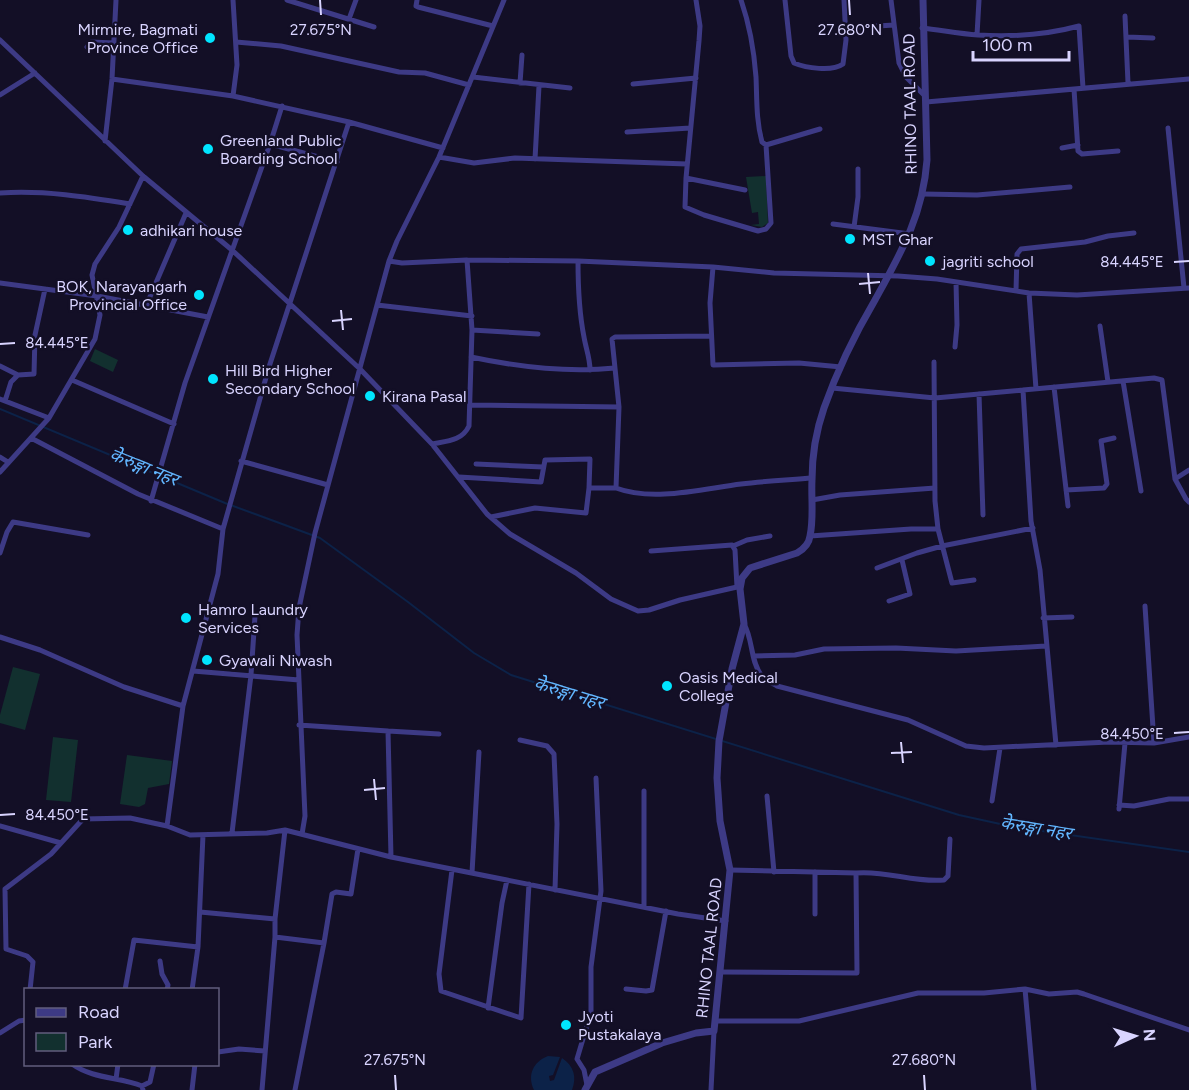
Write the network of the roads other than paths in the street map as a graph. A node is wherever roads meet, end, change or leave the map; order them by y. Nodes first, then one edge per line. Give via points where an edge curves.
1 (116, 0) edge
2 (233, 0) edge
3 (287, 0) edge
4 (356, 0) edge
5 (417, 0) edge
6 (504, 0) edge
7 (696, 0) edge
8 (741, 0) edge
9 (785, 0) edge
10 (844, 0) edge
11 (891, 0) edge
12 (923, 0) edge
13 (979, 0) edge
14 (1125, 16) dead end
15 (349, 19) junction
16 (894, 25) junction
17 (493, 26) junction
18 (374, 27) dead end
19 (845, 28) junction
20 (922, 28) junction
21 (977, 35) junction
22 (1127, 38) junction
23 (1153, 38) dead end
24 (0, 40) edge
25 (236, 42) junction
26 (114, 43) junction
27 (87, 47) dead end
28 (522, 55) dead end
29 (35, 73) junction
30 (473, 77) junction
31 (696, 78) junction
32 (112, 79) junction
33 (1189, 79) edge
34 (520, 83) junction
35 (1128, 83) junction
36 (633, 84) dead end
37 (469, 85) junction
38 (539, 86) junction
39 (570, 88) dead end
40 (1083, 88) junction
41 (1074, 89) junction
42 (0, 95) edge
43 (233, 96) junction
44 (926, 100) junction
45 (282, 106) junction
46 (349, 122) junction
47 (690, 128) junction
48 (1168, 128) dead end
49 (820, 129) dead end
50 (627, 132) dead end
51 (105, 141) junction
52 (270, 144) junction
53 (766, 145) junction
54 (1078, 145) junction
55 (443, 148) junction
56 (1062, 148) dead end
57 (1118, 151) dead end
58 (439, 157) junction
59 (535, 159) junction
60 (337, 162) junction
61 (687, 164) junction
62 (858, 169) dead end
63 (143, 176) junction
64 (686, 178) junction
65 (1071, 188) dead end
66 (745, 190) dead end
67 (0, 193) edge
68 (923, 194) junction
69 (130, 204) junction
70 (186, 213) junction
71 (833, 224) dead end
72 (854, 227) junction
73 (1134, 233) dead end
74 (910, 234) junction
75 (232, 250) junction
76 (467, 260) junction
77 (389, 261) junction
78 (578, 261) junction
79 (713, 267) junction
80 (889, 276) junction
81 (956, 282) junction
82 (0, 284) edge
83 (1187, 288) edge
84 (45, 289) junction
85 (1016, 291) junction
86 (1029, 292) junction
87 (97, 296) junction
88 (291, 304) junction
89 (377, 305) junction
90 (146, 306) junction
91 (472, 316) junction
92 (208, 317) junction
93 (1100, 326) dead end
94 (472, 330) junction
95 (538, 334) dead end
96 (711, 336) junction
97 (956, 346) dead end
98 (471, 357) junction
99 (934, 362) dead end
100 (0, 366) edge
101 (842, 367) junction
102 (615, 368) junction
103 (360, 369) junction
104 (590, 370) junction
105 (18, 375) junction
106 (72, 380) junction
107 (1123, 381) junction
108 (1108, 382) junction
109 (1054, 387) junction
110 (832, 388) junction
111 (1036, 389) junction
112 (1023, 390) junction
113 (979, 394) junction
114 (935, 398) junction
115 (2, 400) edge
116 (471, 405) junction
117 (619, 407) junction
118 (47, 420) junction
119 (174, 424) junction
120 (31, 438) junction
121 (1114, 438) dead end
122 (432, 444) junction
123 (0, 457) edge
124 (241, 461) junction
125 (8, 462) junction
126 (476, 464) dead end
127 (543, 467) junction
128 (1189, 470) edge
129 (0, 472) edge
130 (459, 477) junction
131 (812, 478) junction
132 (1175, 479) junction
133 (328, 485) junction
134 (589, 488) junction
135 (616, 488) junction
136 (935, 488) junction
137 (1066, 490) junction
138 (1141, 491) dead end
139 (812, 500) junction
140 (151, 501) junction
141 (1189, 502) edge
142 (1068, 506) dead end
143 (983, 515) dead end
144 (491, 518) junction
145 (1033, 528) junction
146 (223, 529) junction
147 (938, 529) junction
148 (88, 535) dead end
149 (770, 536) dead end
150 (810, 536) junction
151 (733, 546) junction
152 (942, 546) junction
153 (651, 551) dead end
154 (0, 553) edge
155 (902, 560) junction
156 (877, 568) dead end
157 (974, 580) dead end
158 (738, 588) junction
159 (890, 601) dead end
160 (1145, 606) dead end
161 (255, 616) dead end
162 (1072, 617) dead end
163 (1043, 618) junction
164 (744, 624) junction
165 (0, 637) edge
166 (1046, 646) junction
167 (753, 656) junction
168 (193, 671) junction
169 (251, 675) junction
170 (299, 680) junction
171 (183, 706) junction
172 (299, 725) junction
173 (388, 731) junction
174 (439, 734) dead end
175 (1189, 737) edge
176 (520, 740) dead end
177 (1125, 743) junction
178 (1154, 743) junction
179 (1056, 745) junction
180 (1000, 748) junction
181 (479, 752) dead end
182 (596, 778) dead end
183 (644, 791) dead end
184 (767, 796) dead end
185 (1189, 799) edge
186 (992, 801) dead end
187 (0, 826) edge
188 (167, 826) junction
189 (285, 831) junction
190 (232, 833) junction
191 (302, 834) junction
192 (203, 835) junction
193 (950, 839) dead end
194 (61, 843) junction
195 (358, 849) junction
196 (392, 857) junction
197 (452, 870) junction
198 (730, 870) junction
199 (774, 872) junction
200 (815, 872) junction
201 (472, 873) junction
202 (856, 873) junction
203 (507, 880) junction
204 (529, 884) junction
205 (555, 890) junction
206 (600, 898) junction
207 (644, 907) junction
208 (666, 911) junction
209 (200, 912) junction
210 (815, 914) dead end
211 (275, 919) junction
212 (726, 921) junction
213 (275, 937) junction
214 (324, 943) junction
215 (198, 947) junction
216 (160, 961) dead end
217 (721, 972) junction
218 (30, 988) edge
219 (125, 988) edge
220 (167, 988) edge
221 (192, 988) edge
222 (626, 989) dead end
223 (1025, 989) junction
224 (488, 1008) junction
225 (24, 1020) edge
226 (715, 1021) junction
227 (1189, 1030) edge
228 (714, 1031) junction
229 (0, 1033) edge
230 (265, 1051) junction
231 (219, 1052) edge
232 (580, 1064) junction
233 (74, 1066) edge
234 (118, 1066) edge
235 (154, 1066) edge
236 (195, 1066) edge
237 (595, 1072) junction
238 (116, 1079) junction
239 (142, 1088) edge
240 (586, 1088) edge
241 (193, 1090) edge
242 (262, 1090) edge
243 (295, 1090) edge
244 (711, 1090) edge
245 (1034, 1090) edge

1 - 26 street
2 - 25 street
3 - 15 street
4 - 15 street
5 - 17 street via 418,7
6 - 17 street
7 - 31 street via 700,26
8 - 53 street via 750,27 759,130
9 - 19 street via 794,63 840,67 846,53
10 - 19 street
11 - 16 street
12 - 20 street, RHINO TAAL ROAD
13 - 21 street
14 - 22 street
15 - 18 street
16 - 19 street
16 - 44 street via 898,63
17 - 30 street
20 - 21 street
20 - 44 street, RHINO TAAL ROAD
21 - 40 street via 1054,33 1079,26
22 - 23 street
22 - 35 street
24 - 29 street
25 - 37 street via 281,46
25 - 43 street
26 - 27 street via 91,42
26 - 32 street
28 - 34 street
29 - 42 street
29 - 51 street
30 - 34 street
30 - 37 street
31 - 36 street
31 - 47 street
32 - 43 street
32 - 51 street
33 - 35 street
34 - 38 street
35 - 40 street
37 - 55 street
38 - 39 street
38 - 59 street
40 - 41 street
41 - 44 street
41 - 54 street
43 - 45 street
44 - 68 street, RHINO TAAL ROAD
45 - 46 street
45 - 52 street
46 - 55 street
46 - 60 street
47 - 50 street
47 - 61 street
48 - 83 street
49 - 53 street
51 - 63 street
52 - 60 street
52 - 75 street
53 - 64 street via 772,219 766,230 745,228 688,209 684,199
54 - 56 street
54 - 57 street via 1082,154
55 - 58 street
58 - 59 street via 474,163
58 - 77 street
59 - 61 street
60 - 88 street
61 - 64 street
62 - 72 street
63 - 69 street
63 - 70 street
64 - 66 street
65 - 68 street via 977,195
67 - 69 street via 73,195
68 - 74 street, RHINO TAAL ROAD
69 - 87 street via 95,264 92,275
70 - 75 street
70 - 90 street
71 - 72 street
72 - 74 street
73 - 85 street via 1022,249 1017,254
74 - 80 street, RHINO TAAL ROAD
75 - 88 street
75 - 92 street
76 - 77 street
76 - 78 street
76 - 91 street
77 - 89 street
78 - 79 street
78 - 104 street via 578,297
79 - 80 street
79 - 96 street
80 - 81 street
80 - 101 street, RHINO TAAL ROAD
81 - 85 street
81 - 97 street
82 - 84 street
83 - 86 street via 1077,296
84 - 87 street
84 - 105 street via 35,336 34,374
85 - 86 street
86 - 111 street
87 - 90 street
87 - 106 street via 100,308 95,339
88 - 103 street
88 - 124 street
89 - 91 street
89 - 103 street
90 - 92 street
91 - 94 street
92 - 119 street
93 - 108 street
94 - 95 street
94 - 98 street
96 - 101 street via 713,364
96 - 102 street via 615,337
98 - 104 street via 558,370
98 - 116 street
99 - 114 street
100 - 105 street
101 - 110 street, RHINO TAAL ROAD
102 - 104 street
102 - 117 street
103 - 122 street
103 - 133 street
105 - 115 street
106 - 118 street
106 - 119 street
107 - 108 street
107 - 132 street via 1162,380
107 - 138 street
108 - 109 street
109 - 111 street
109 - 137 street
110 - 114 street
110 - 131 street, RHINO TAAL ROAD via 819,426
111 - 112 street
112 - 113 street
112 - 145 street
113 - 114 street
113 - 143 street
114 - 136 street
115 - 118 street
116 - 117 street
116 - 122 street via 465,434
117 - 135 street
118 - 120 street
119 - 140 street
120 - 125 street
120 - 140 street
121 - 137 street via 1101,441 1107,484 1104,488
122 - 130 street
123 - 125 street
124 - 133 street
124 - 146 street
125 - 129 street
126 - 127 street
127 - 130 street via 541,482
127 - 134 street via 544,460 590,459
128 - 132 street
130 - 144 street
131 - 135 street via 654,495 631,494
131 - 139 street, RHINO TAAL ROAD
132 - 141 street
133 - 170 street via 297,624
134 - 135 street
134 - 144 street via 586,513 535,508
136 - 139 street
136 - 147 street
137 - 142 street
139 - 150 street, RHINO TAAL ROAD
140 - 146 street
144 - 158 street via 510,534 632,609 650,610
145 - 152 street
145 - 163 street
146 - 168 street via 219,574
147 - 150 street
147 - 152 street
148 - 154 street via 13,522
149 - 151 street
150 - 158 street via 797,553 750,568
151 - 153 street
151 - 158 street
152 - 155 street
152 - 157 street via 952,583
155 - 156 street
155 - 159 street via 910,594
158 - 164 street, RHINO TAAL ROAD
160 - 178 street
161 - 169 street
162 - 163 street
163 - 166 street
164 - 167 street
164 - 198 street, RHINO TAAL ROAD via 719,741 718,802
165 - 171 street via 124,687
166 - 167 street via 956,651 824,649 795,655
166 - 179 street
167 - 180 street via 761,676 777,686 908,720 966,746
168 - 169 street
168 - 171 street
169 - 170 street
169 - 190 street
170 - 172 street
171 - 188 street
172 - 173 street
172 - 191 street via 304,777
173 - 174 street
173 - 196 street
175 - 178 street
176 - 205 street via 547,746 554,754
177 - 178 street
177 - 179 street
177 - 185 street via 1119,807
179 - 180 street
180 - 186 street
181 - 201 street
182 - 206 street
183 - 207 street
184 - 199 street
187 - 194 street
188 - 192 street via 190,835
188 - 194 street via 130,818 83,819
189 - 190 street
189 - 191 street
189 - 211 street
190 - 192 street
191 - 195 street
192 - 209 street
193 - 202 street via 948,876 944,880
194 - 218 street via 5,890 6,949 27,956 33,963
195 - 196 street
195 - 214 street via 351,894 332,894
196 - 197 street
197 - 201 street
197 - 224 street via 440,988
198 - 199 street
198 - 212 street, RHINO TAAL ROAD
199 - 200 street
200 - 202 street
200 - 210 street
201 - 203 street
202 - 217 street via 857,973
203 - 204 street
203 - 224 street
204 - 205 street
204 - 224 street via 521,1018
205 - 206 street
206 - 207 street
206 - 232 street via 591,967 591,1012 577,1059
207 - 208 street
208 - 212 street
208 - 222 street via 652,990
209 - 211 street
209 - 215 street
211 - 213 street
212 - 217 street, RHINO TAAL ROAD
213 - 214 street
213 - 230 street
214 - 243 street
215 - 219 street via 134,940
215 - 221 street
216 - 220 street
217 - 226 street, RHINO TAAL ROAD
223 - 226 street via 918,993 799,1021
223 - 227 street via 1084,994
223 - 245 street
225 - 229 street
226 - 228 street, RHINO TAAL ROAD
228 - 237 street, RHINO TAAL ROAD via 662,1043
228 - 244 street
230 - 231 street
230 - 242 street
232 - 237 street
232 - 240 street
233 - 238 street
234 - 238 street
235 - 239 street via 150,1082
236 - 241 street
237 - 240 street
238 - 239 street

